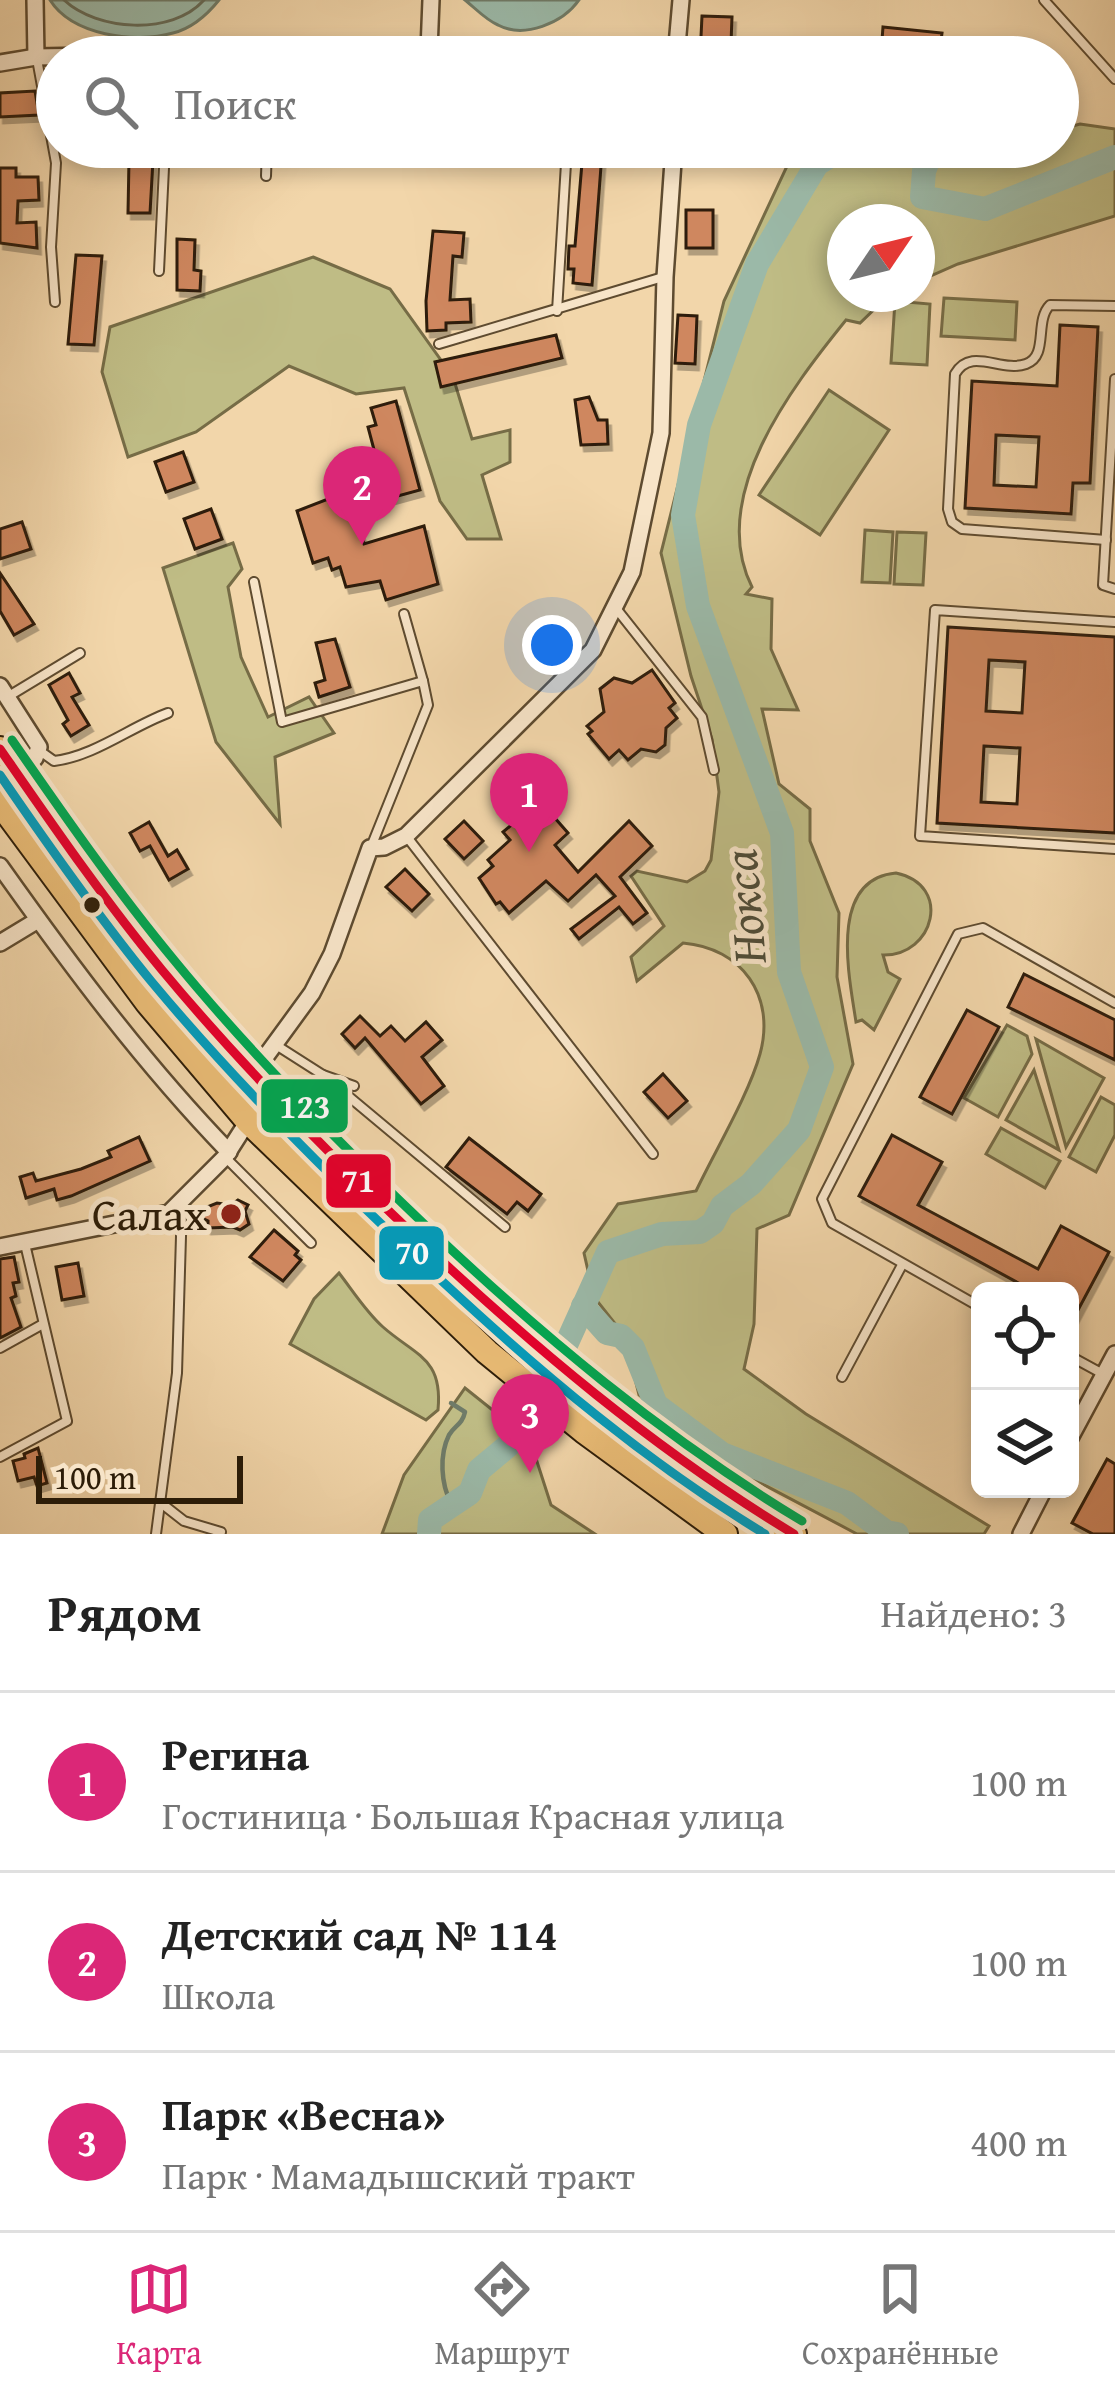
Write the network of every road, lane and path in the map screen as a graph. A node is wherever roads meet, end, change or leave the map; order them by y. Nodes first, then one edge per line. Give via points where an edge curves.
1 (35, 0) edge
2 (430, 0) edge
3 (681, 0) edge
4 (1044, 0) edge
5 (429, 36) edge
6 (678, 36) edge
7 (1076, 36) edge
8 (1079, 39) edge
9 (36, 57) joint
10 (0, 63) edge
11 (1115, 79) edge
12 (56, 168) edge
13 (164, 168) edge
14 (266, 168) edge
15 (566, 168) edge
16 (672, 168) edge
17 (266, 176) dead end
18 (159, 271) dead end
19 (664, 277) junction
20 (55, 302) dead end
21 (1115, 306) edge
22 (557, 310) junction
23 (439, 344) dead end
24 (1115, 379) edge
25 (1106, 540) junction
26 (254, 582) dead end
27 (1115, 589) edge
28 (614, 607) junction
29 (404, 614) dead end
30 (1115, 622) edge
31 (80, 653) dead end
32 (423, 681) junction
33 (4, 691) edge
34 (168, 713) dead end
35 (0, 749) edge
36 (38, 750) junction
37 (714, 770) dead end
38 (17, 774) junction
39 (0, 803) edge
40 (406, 836) junction
41 (370, 848) junction
42 (1115, 850) edge
43 (0, 866) edge
44 (38, 920) junction
45 (0, 943) edge
46 (1115, 1003) edge
47 (275, 1045) junction
48 (322, 1075) junction
49 (257, 1080) junction
50 (354, 1086) dead end
51 (248, 1121) junction
52 (227, 1154) junction
53 (653, 1154) dead end
54 (182, 1201) junction
55 (505, 1227) dead end
56 (25, 1243) junction
57 (311, 1243) dead end
58 (0, 1247) edge
59 (902, 1264) junction
60 (971, 1302) edge
61 (44, 1324) junction
62 (0, 1348) edge
63 (1115, 1354) edge
64 (1079, 1361) edge
65 (842, 1377) dead end
66 (1110, 1378) edge
67 (1079, 1424) edge
68 (0, 1457) edge
69 (1039, 1498) edge
70 (160, 1502) junction
71 (221, 1532) edge
72 (156, 1534) edge
73 (725, 1534) edge
74 (794, 1534) edge
75 (1021, 1534) edge

1 - 9 street
2 - 5 street
3 - 6 street
4 - 7 lane
8 - 11 lane
9 - 10 street
12 - 20 lane
13 - 18 lane
14 - 17 lane
15 - 22 lane
16 - 19 street
19 - 22 lane
19 - 28 street via 661,433 632,572
21 - 25 lane via 1050,305 1033,360 960,366 947,509 962,529
22 - 23 lane
24 - 25 lane
25 - 27 lane via 1103,585
26 - 32 lane via 282,722
28 - 37 lane via 702,717
28 - 40 street via 593,650
29 - 32 lane
30 - 42 lane via 935,610 920,836
31 - 33 lane
32 - 41 lane via 428,705
33 - 36 street
34 - 36 lane via 76,759 55,761
35 - 38 main road
36 - 38 street
38 - 49 main road via 162,970
39 - 51 main road via 148,1003
40 - 41 street
40 - 53 lane
41 - 47 street via 332,954
43 - 44 street
44 - 45 street
44 - 52 street
46 - 59 lane via 982,928 958,934 822,1199 832,1223
47 - 48 lane
47 - 49 street
48 - 50 lane
48 - 55 lane
49 - 51 street
49 - 74 main road via 376,1201 606,1406
51 - 52 street
51 - 73 main road via 488,1352
52 - 54 street
52 - 57 lane
54 - 56 street via 169,1214
54 - 70 lane via 177,1373
56 - 58 street
56 - 61 lane
59 - 60 lane
59 - 65 lane
61 - 62 lane
61 - 68 lane via 67,1421
63 - 66 street
64 - 66 lane
66 - 67 street
69 - 75 street
70 - 71 lane via 184,1521
70 - 72 lane

